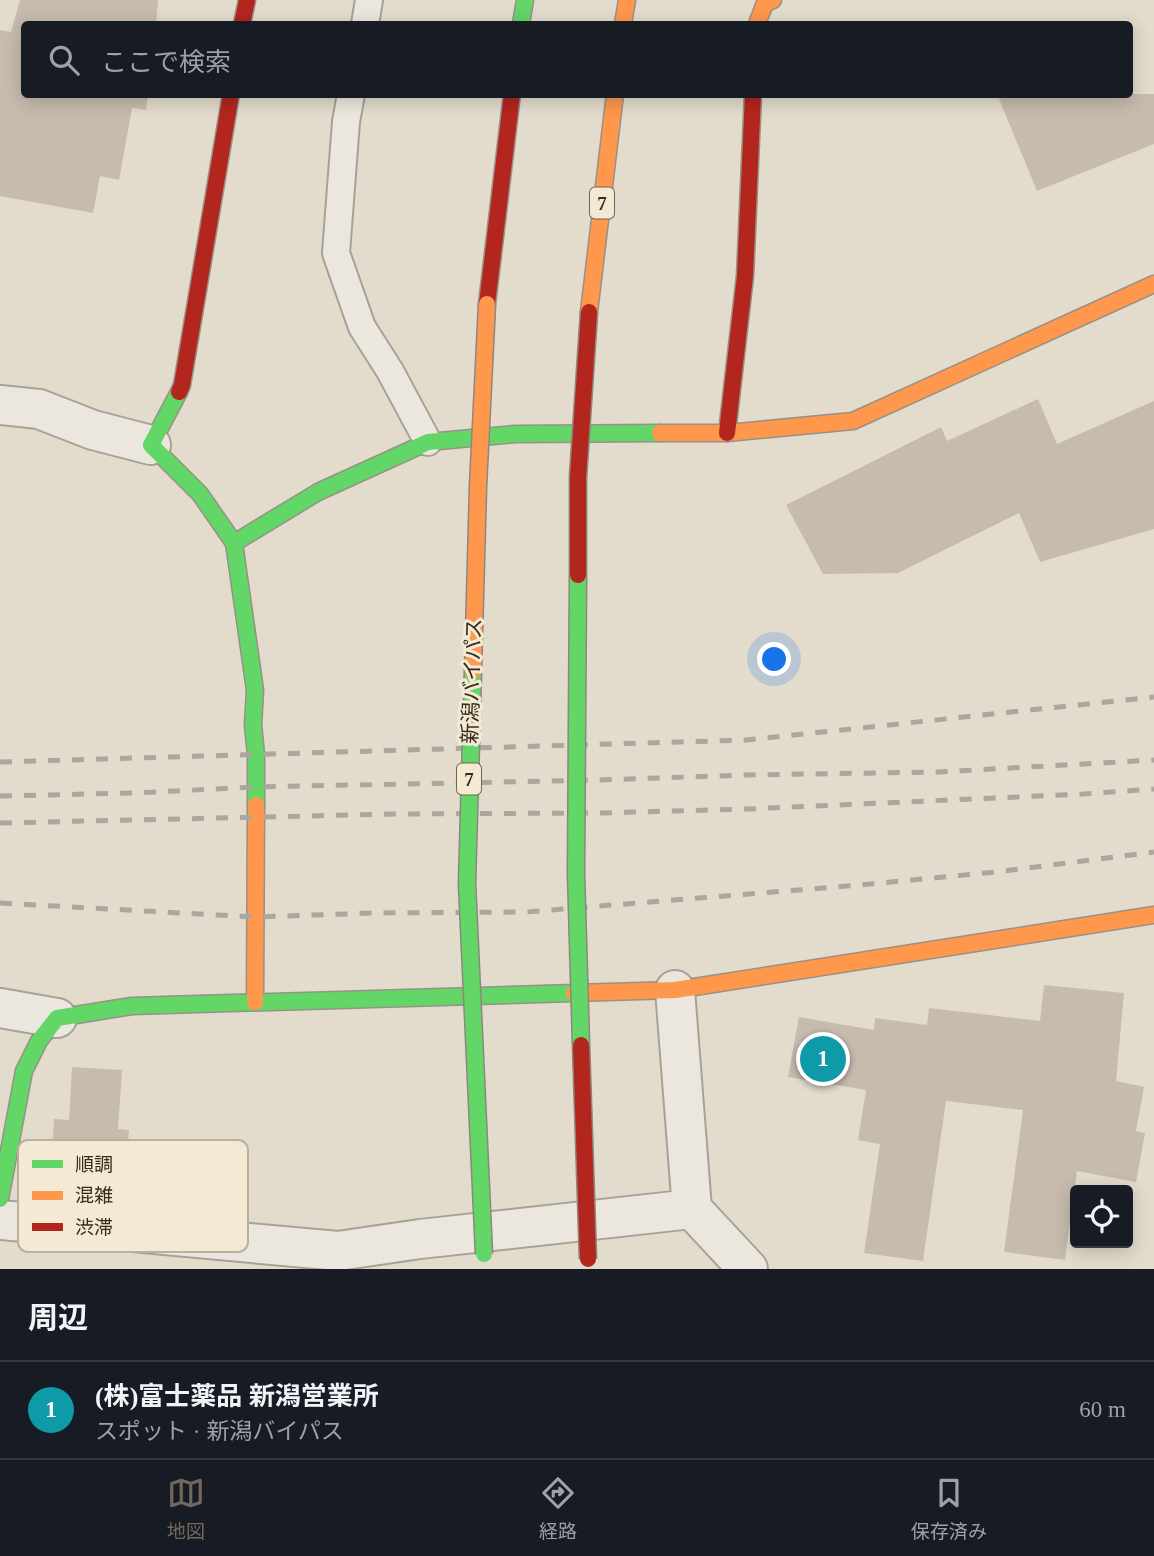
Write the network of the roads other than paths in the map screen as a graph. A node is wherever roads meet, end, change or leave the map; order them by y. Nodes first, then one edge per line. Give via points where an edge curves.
1 (247, 0) edge
2 (369, 0) edge
3 (525, 0) edge
4 (627, 0) edge
5 (243, 21) edge
6 (366, 21) edge
7 (522, 21) edge
8 (624, 21) edge
9 (230, 98) edge
10 (350, 98) edge
11 (512, 98) edge
12 (615, 98) edge
13 (753, 98) edge
14 (1154, 284) edge
15 (0, 405) edge
16 (727, 433) junction
17 (428, 442) junction
18 (151, 445) junction
19 (234, 543) junction
20 (1154, 915) edge
21 (675, 990) junction
22 (255, 1002) junction
23 (0, 1008) edge
24 (57, 1018) junction
25 (0, 1199) edge
26 (692, 1209) junction
27 (0, 1220) edge
28 (18, 1222) edge
29 (248, 1249) edge
30 (337, 1260) edge
31 (485, 1262) edge
32 (588, 1264) edge
33 (748, 1269) edge

1 - 5 main road
2 - 6 lane
3 - 7 main road
4 - 8 main road
9 - 18 main road via 182,385
10 - 17 lane via 336,253 362,327
11 - 31 main road, 新潟バイパス / 7, bridge via 487,304 467,883
12 - 32 main road, 7, bridge via 589,312 578,477 576,860
13 - 16 main road via 745,276
14 - 16 main road via 853,421
15 - 18 street via 39,409
16 - 17 main road via 515,434
17 - 19 main road via 318,492
18 - 19 main road via 200,494
19 - 22 main road via 255,690
20 - 21 main road
21 - 22 main road
21 - 26 street
22 - 24 main road via 132,1006
23 - 24 street
24 - 25 main road via 24,1071
26 - 30 street via 420,1238
26 - 33 street
27 - 28 street
29 - 30 street

